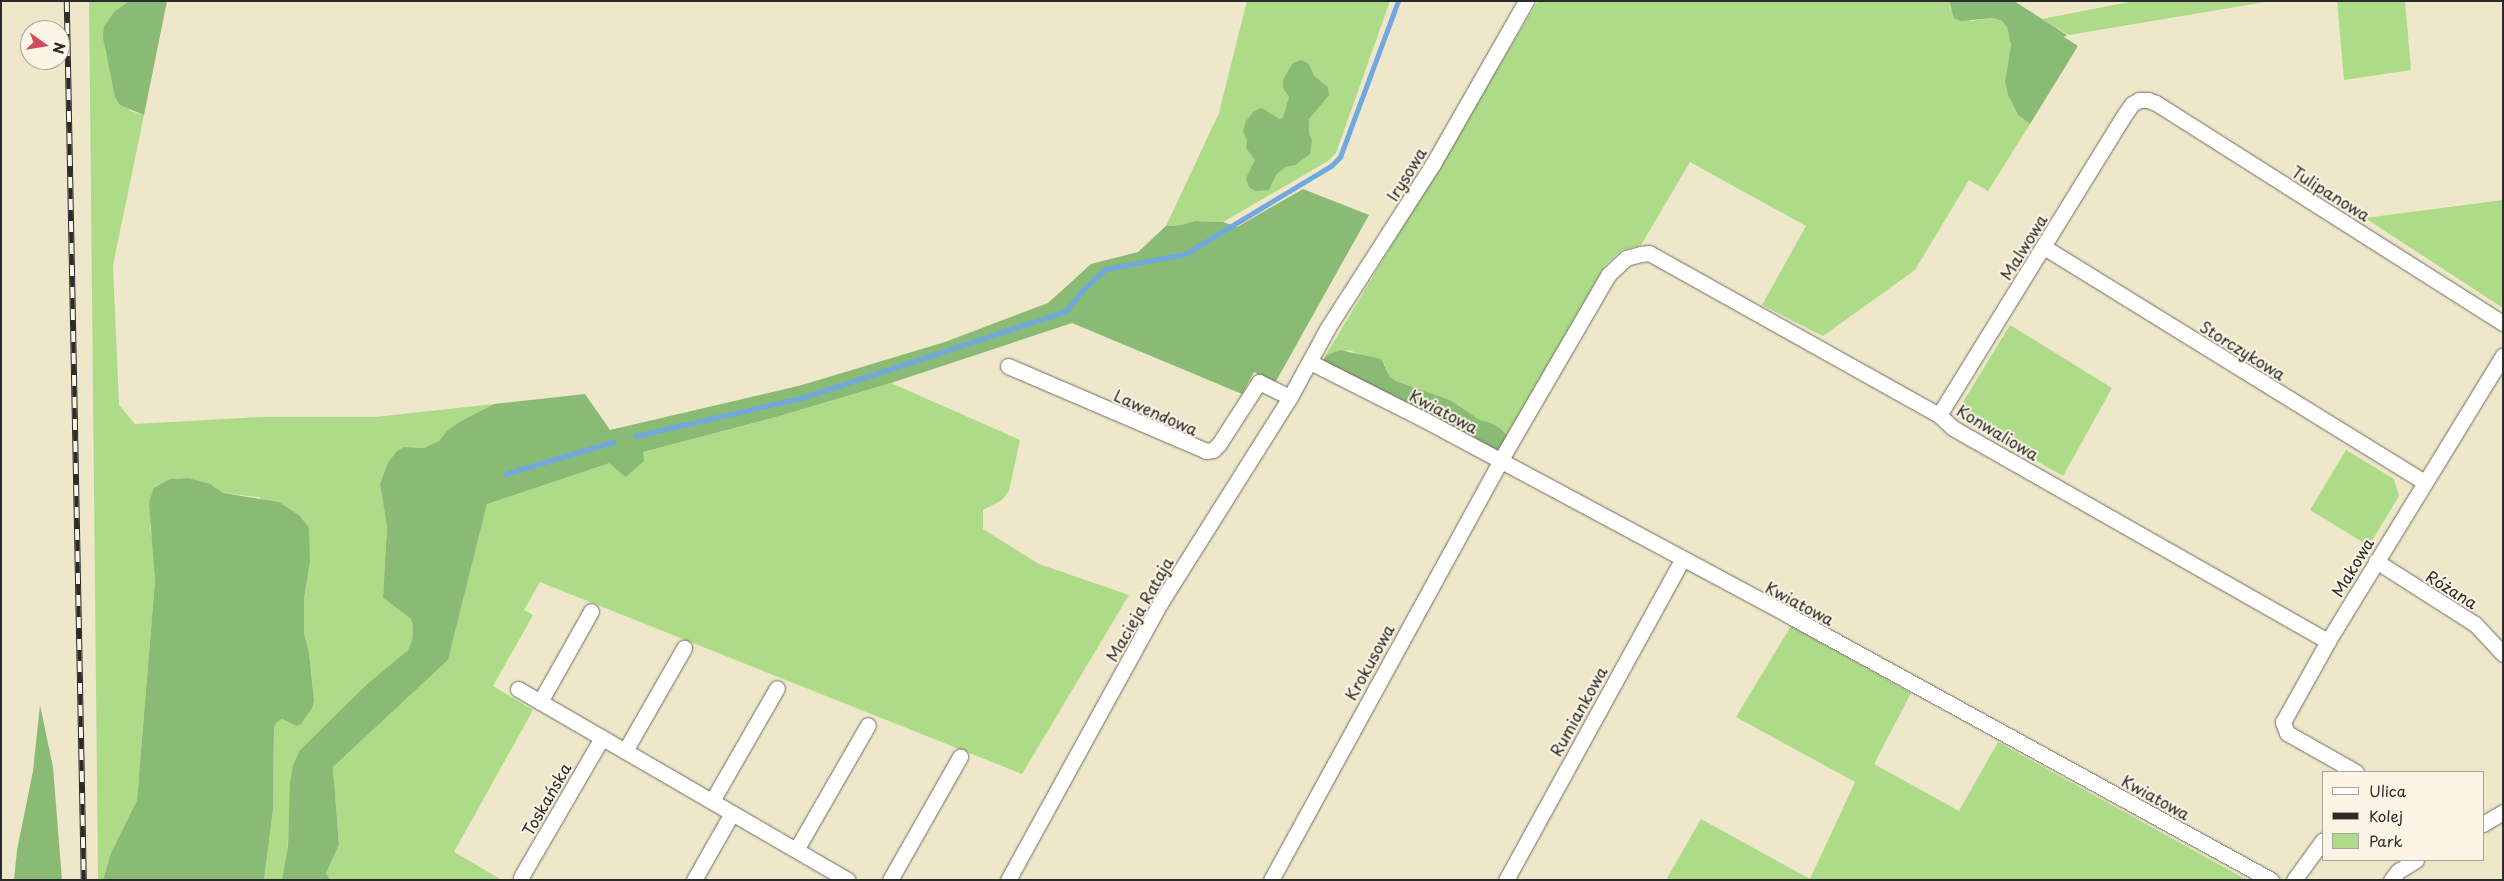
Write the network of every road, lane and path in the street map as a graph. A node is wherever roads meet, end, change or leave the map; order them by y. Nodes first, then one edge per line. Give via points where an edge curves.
1 (1526, 1) edge
2 (2139, 100) joint
3 (2044, 247) junction
4 (1649, 254) joint
5 (2503, 323) edge
6 (2503, 355) edge
7 (1310, 362) junction
8 (1008, 366) dead end
9 (1290, 396) junction
10 (1939, 415) junction
11 (1500, 461) junction
12 (2424, 482) junction
13 (1682, 560) junction
14 (2376, 561) junction
15 (591, 611) dead end
16 (2328, 641) junction
17 (684, 648) dead end
18 (2503, 654) edge
19 (777, 688) dead end
20 (518, 690) dead end
21 (540, 702) junction
22 (868, 725) dead end
23 (602, 738) junction
24 (625, 751) junction
25 (960, 757) dead end
26 (2354, 771) edge
27 (712, 801) junction
28 (732, 812) junction
29 (2503, 812) edge
30 (2484, 823) edge
31 (2322, 841) edge
32 (796, 850) junction
33 (2414, 861) edge
34 (521, 877) dead end
35 (694, 880) edge
36 (848, 880) edge
37 (890, 880) edge
38 (1008, 880) edge
39 (1270, 880) edge
40 (1506, 880) edge
41 (2271, 880) edge
42 (2294, 880) edge
43 (2391, 880) edge

1 - 7 street, Irysowa via 1433,164
2 - 3 street, Malwowa via 2125,114
2 - 5 street, Tulipanowa via 2156,103
3 - 10 street, Malwowa
3 - 12 street, Storczykowa
4 - 10 street, Konwaliowa
4 - 11 street, Krokusowa via 1626,258 1609,274
6 - 12 street, Makowa
7 - 9 street, Macieja Rataja
7 - 11 street, Kwiatowa
8 - 9 street, Lawendowa via 1206,451 1219,444 1258,382
9 - 38 street, Macieja Rataja via 1161,602
10 - 16 street, Konwaliowa via 1972,440
11 - 13 street, Kwiatowa
11 - 39 street, Krokusowa
12 - 14 street, Makowa
13 - 40 street, Rumiankowa
13 - 41 street, Kwiatowa
14 - 16 street, Makowa
14 - 18 street, Różana via 2475,624
15 - 21 street
16 - 26 street, Makowa via 2285,717 2284,728 2287,733
17 - 24 street
19 - 27 street
20 - 21 street
21 - 23 street
22 - 32 street
23 - 24 street
23 - 34 street, Toskańska
24 - 27 street
25 - 37 street
27 - 28 street
28 - 32 street
28 - 35 street
29 - 30 street
31 - 42 street
32 - 36 street
33 - 43 street via 2398,871

